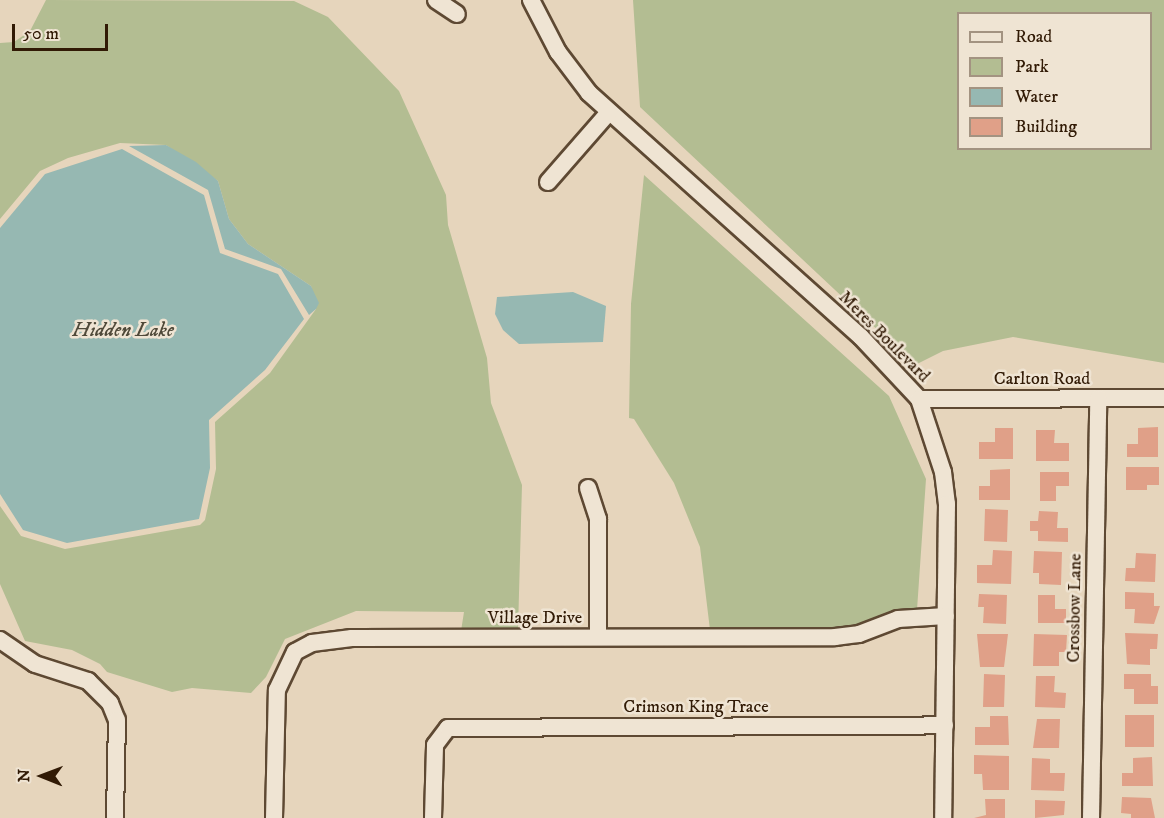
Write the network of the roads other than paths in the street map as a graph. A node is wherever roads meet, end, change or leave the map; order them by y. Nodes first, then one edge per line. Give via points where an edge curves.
1 (436, 0) edge
2 (531, 0) edge
3 (457, 14) dead end
4 (609, 112) junction
5 (548, 182) dead end
6 (1098, 398) junction
7 (1164, 398) edge
8 (919, 399) junction
9 (588, 488) dead end
10 (946, 616) junction
11 (598, 637) junction
12 (0, 640) edge
13 (945, 725) junction
14 (115, 818) edge
15 (274, 818) edge
16 (433, 818) edge
17 (943, 818) edge
18 (1091, 818) edge

1 - 3 street
2 - 4 street, Meres Boulevard via 565,64
4 - 5 street
4 - 8 street, Meres Boulevard via 861,337
6 - 7 street, Carlton Road
6 - 8 street, Carlton Road
6 - 18 street, Crossbow Lane
8 - 10 street, Meres Boulevard via 946,492
9 - 11 street via 598,519
10 - 11 street, Village Drive via 898,619 859,634 835,637
10 - 13 street, Meres Boulevard
11 - 15 street, Village Drive via 343,638 302,648 288,662 276,690
12 - 14 street via 42,667 88,681 110,703 117,720
13 - 16 street, Crimson King Trace via 448,728 435,745
13 - 17 street, Meres Boulevard

